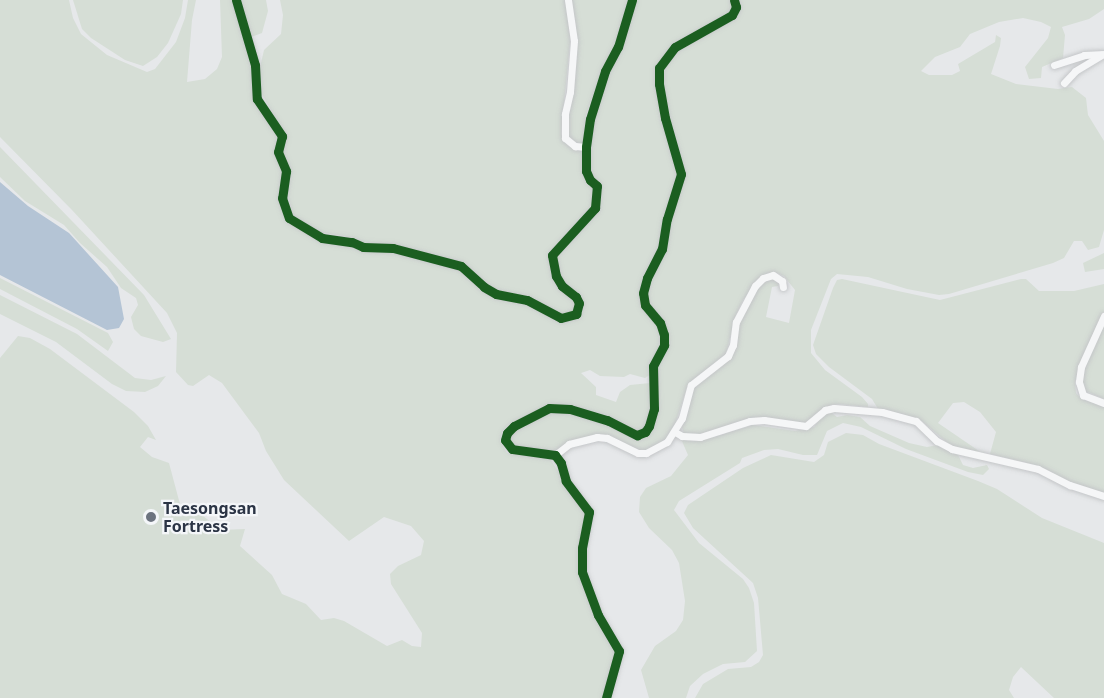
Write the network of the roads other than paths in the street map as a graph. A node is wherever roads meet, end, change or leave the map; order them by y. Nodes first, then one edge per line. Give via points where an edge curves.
1 (236, 0) edge
2 (568, 0) edge
3 (632, 0) edge
4 (734, 0) edge
5 (1104, 54) edge
6 (1054, 65) dead end
7 (1064, 83) dead end
8 (586, 147) junction
9 (783, 286) dead end
10 (1104, 316) edge
11 (1104, 403) edge
12 (675, 432) junction
13 (555, 455) junction
14 (1104, 496) edge
15 (606, 698) edge

1 - 8 street via 255,65 258,99 282,136 278,152 286,171 282,198 289,218 315,235 444,260 461,266 496,294 527,300 561,318 569,318 576,314 579,303 562,286 552,259 555,250 595,208 597,186 587,175
2 - 8 street via 574,41 564,138 575,146
3 - 8 street via 618,46 599,87
4 - 13 street via 732,15 675,47 659,68 665,118 681,174 662,249 643,293 645,305 660,323 664,335 664,345 653,366 652,419 645,432 637,435 607,420 570,409 549,408 507,433 505,440 512,449
5 - 6 street via 1084,55
5 - 7 street
9 - 12 street via 773,275 755,286 736,322 728,356 691,385
10 - 11 street via 1081,367 1079,382 1083,395
12 - 13 street via 645,453 597,437 569,444
12 - 14 street via 700,437 764,420 806,426 825,410 834,408 882,412 916,421 952,449 1038,469
13 - 15 street via 566,481 589,512 582,572 598,615 619,651

